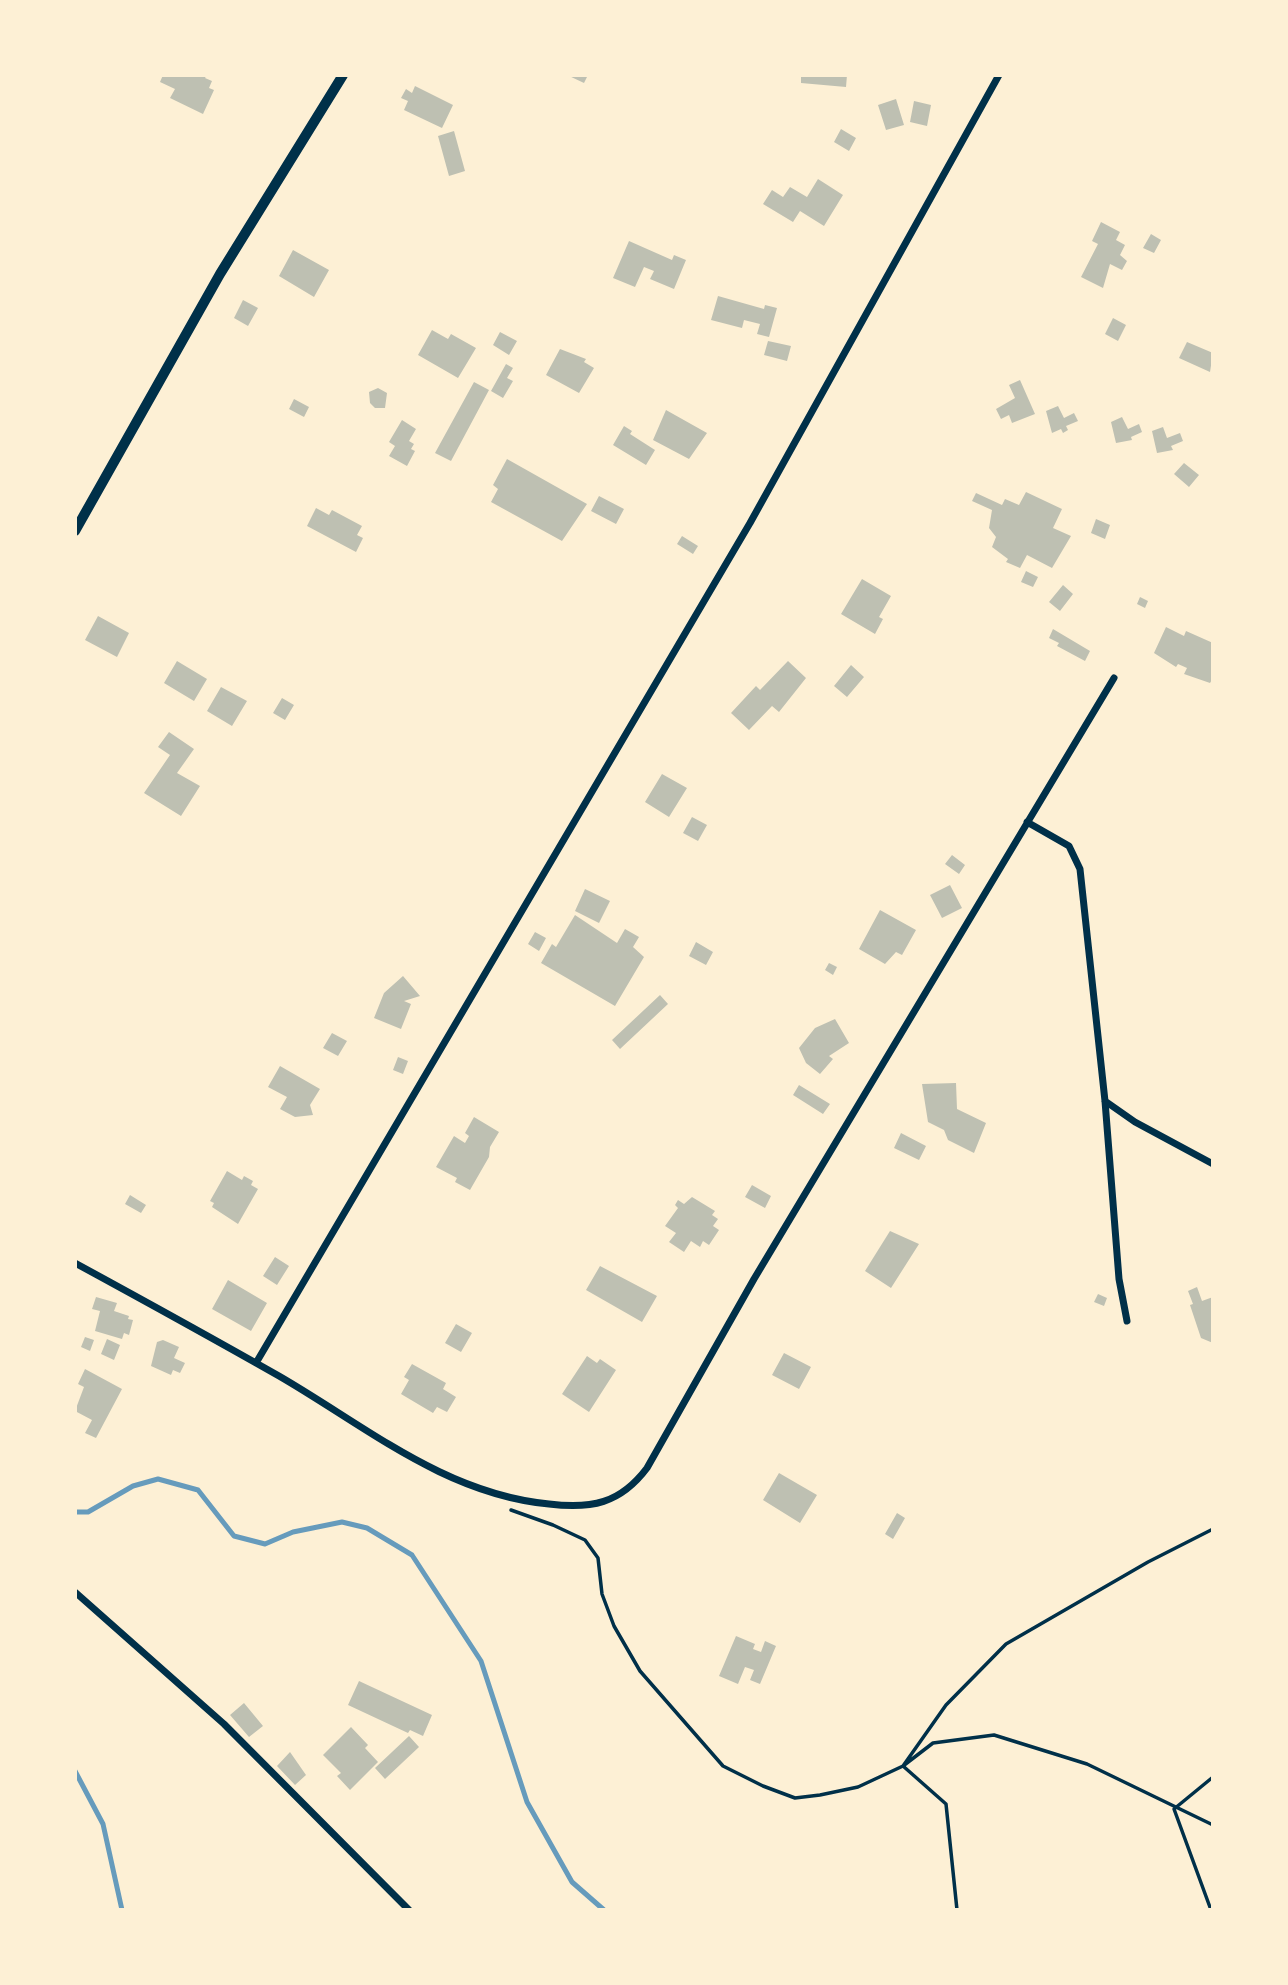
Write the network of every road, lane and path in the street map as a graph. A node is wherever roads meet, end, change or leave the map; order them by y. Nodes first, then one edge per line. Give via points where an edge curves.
1 (343, 75) edge
2 (999, 75) edge
3 (75, 531) edge
4 (1114, 678) dead end
5 (1027, 822) junction
6 (1105, 1101) junction
7 (1213, 1164) edge
8 (75, 1263) edge
9 (1127, 1321) dead end
10 (256, 1363) junction
11 (489, 1494) junction
12 (1213, 1529) edge
13 (75, 1592) edge
14 (903, 1766) junction
15 (1213, 1777) edge
16 (1174, 1809) junction
17 (1213, 1825) edge
18 (410, 1910) edge
19 (957, 1910) edge
20 (1212, 1910) edge

1 - 3 street via 220,274
2 - 10 street via 750,523
4 - 5 street
5 - 6 street via 1069,846 1078,862
5 - 11 street via 639,1478 618,1497 598,1505 544,1504
6 - 7 street
6 - 9 street via 1119,1279
8 - 10 street
10 - 11 street via 436,1473
11 - 14 path via 516,1513 585,1540 598,1558 602,1594 614,1626 640,1671 723,1766 794,1798 858,1787
12 - 14 path via 1006,1644 946,1705
13 - 18 street via 224,1724
14 - 16 path via 933,1743 994,1735 1087,1764
14 - 19 path via 946,1804
15 - 16 path
16 - 17 path
16 - 20 path

